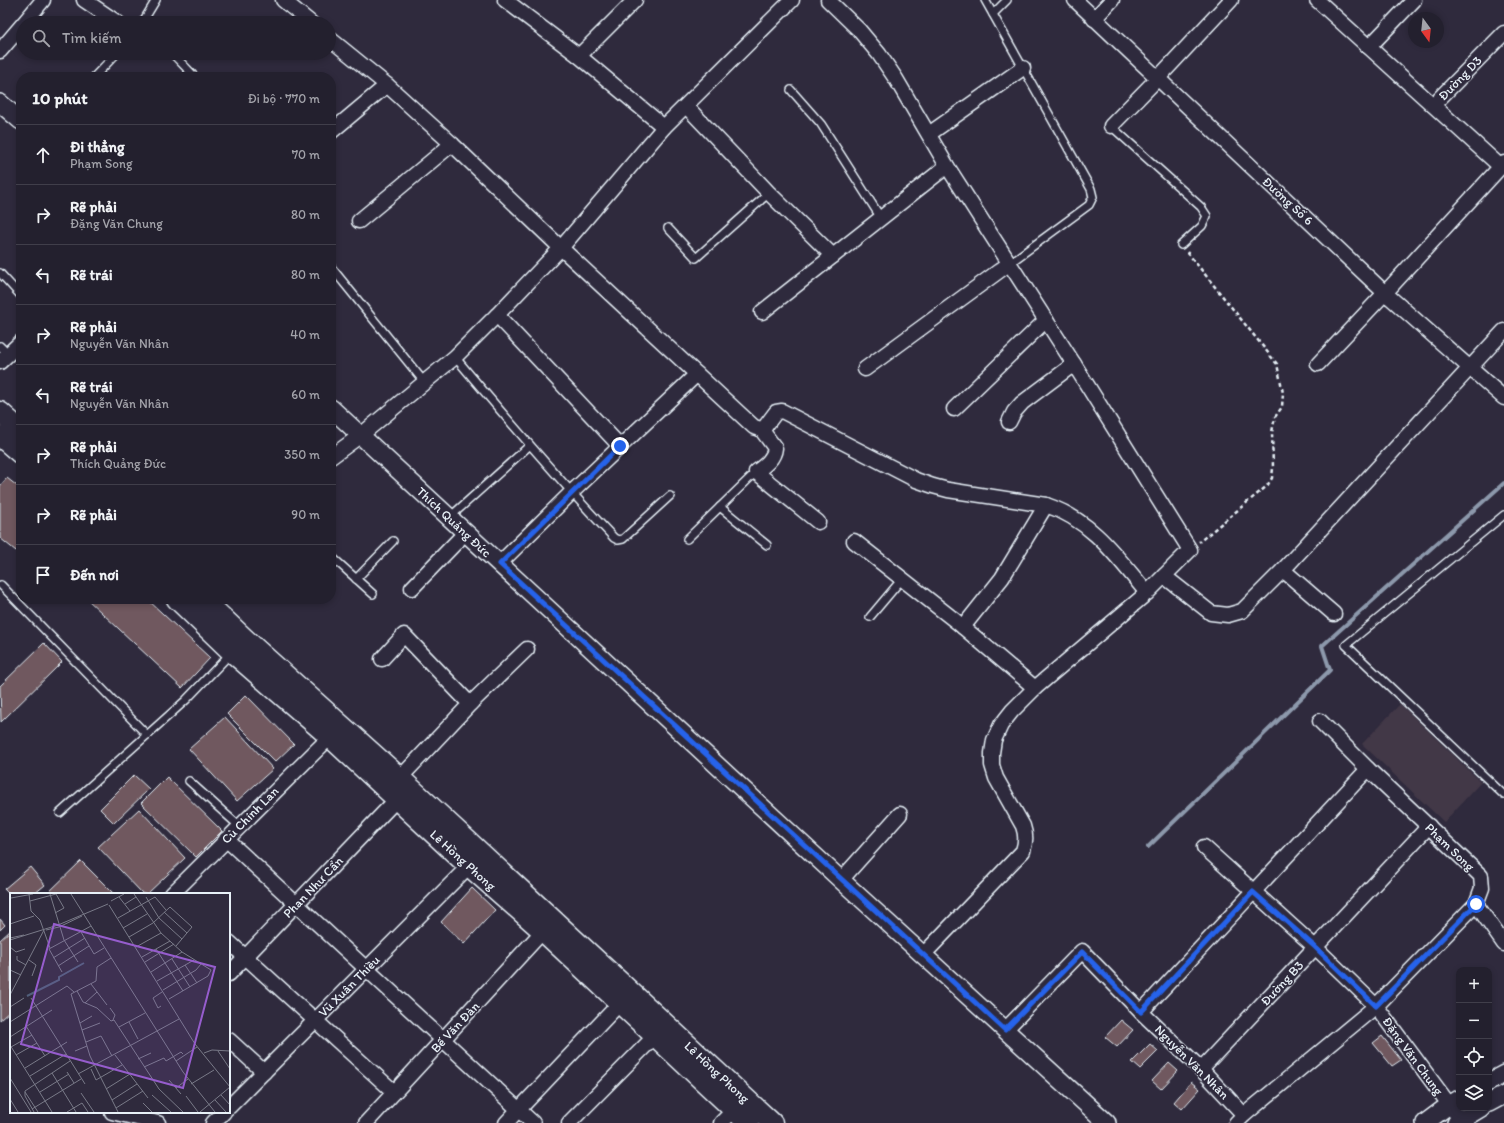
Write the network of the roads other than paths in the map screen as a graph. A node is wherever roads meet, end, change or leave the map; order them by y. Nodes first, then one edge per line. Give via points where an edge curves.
1 (43, 0) edge
2 (84, 0) edge
3 (156, 0) edge
4 (283, 0) edge
5 (505, 0) edge
6 (635, 0) edge
7 (792, 0) edge
8 (828, 0) edge
9 (984, 0) edge
10 (1007, 0) edge
11 (1074, 0) edge
12 (1112, 0) edge
13 (1231, 0) edge
14 (1317, 0) edge
15 (1414, 0) edge
16 (993, 14) junction
17 (30, 16) edge
18 (108, 16) edge
19 (147, 16) edge
20 (302, 16) edge
21 (1094, 19) junction
22 (16, 32) edge
23 (1504, 33) edge
24 (336, 44) edge
25 (1369, 47) junction
26 (0, 51) edge
27 (579, 56) junction
28 (110, 60) edge
29 (179, 60) edge
30 (1024, 68) junction
31 (99, 72) edge
32 (190, 72) edge
33 (1158, 78) junction
34 (387, 85) junction
35 (791, 90) dead end
36 (0, 103) edge
37 (1434, 105) junction
38 (686, 106) junction
39 (16, 117) edge
40 (1111, 126) joint
41 (664, 127) junction
42 (336, 128) edge
43 (928, 134) junction
44 (452, 144) junction
45 (1502, 165) edge
46 (947, 166) junction
47 (769, 193) junction
48 (881, 218) junction
49 (359, 221) dead end
50 (668, 228) dead end
51 (1181, 245) road end
52 (561, 248) junction
53 (833, 256) junction
54 (1010, 263) junction
55 (0, 273) edge
56 (336, 273) edge
57 (16, 291) edge
58 (1385, 293) junction
59 (762, 312) dead end
60 (498, 315) junction
61 (1046, 320) junction
62 (1504, 331) edge
63 (16, 345) edge
64 (3, 354) edge
65 (455, 357) junction
66 (1074, 364) junction
67 (1318, 364) dead end
68 (865, 369) dead end
69 (1469, 369) junction
70 (698, 374) junction
71 (425, 383) junction
72 (1504, 398) edge
73 (954, 409) dead end
74 (0, 412) edge
75 (336, 412) edge
76 (1009, 422) dead end
77 (16, 426) edge
78 (761, 429) junction
79 (361, 435) junction
80 (0, 436) edge
81 (529, 446) junction
82 (620, 446) junction
83 (16, 450) edge
84 (336, 452) edge
85 (756, 472) junction
86 (571, 493) junction
87 (670, 496) dead end
88 (1046, 505) junction
89 (720, 507) junction
90 (1504, 515) edge
91 (450, 517) junction
92 (818, 522) dead end
93 (466, 532) junction
94 (687, 539) dead end
95 (393, 541) dead end
96 (854, 541) dead end
97 (767, 545) dead end
98 (336, 561) edge
99 (500, 564) junction
100 (1283, 570) junction
101 (1164, 576) junction
102 (902, 578) junction
103 (356, 579) junction
104 (0, 585) edge
105 (412, 588) dead end
106 (1147, 593) junction
107 (373, 594) dead end
108 (16, 601) edge
109 (19, 604) edge
110 (184, 604) edge
111 (207, 604) edge
112 (1334, 614) dead end
113 (870, 617) dead end
114 (963, 627) junction
115 (238, 645) junction
116 (528, 649) dead end
117 (382, 659) dead end
118 (1035, 688) junction
119 (470, 704) junction
120 (1320, 721) dead end
121 (147, 735) junction
122 (330, 737) junction
123 (1368, 769) junction
124 (400, 778) junction
125 (189, 781) dead end
126 (1504, 795) edge
127 (397, 799) junction
128 (60, 813) dead end
129 (900, 814) dead end
130 (239, 826) junction
131 (1428, 826) junction
132 (226, 839) junction
133 (1204, 847) dead end
134 (469, 866) junction
135 (841, 880) junction
136 (1253, 892) junction
137 (174, 893) edge
138 (296, 904) junction
139 (1476, 904) junction
140 (548, 926) junction
141 (230, 943) edge
142 (1504, 944) edge
143 (1315, 947) junction
144 (923, 955) junction
145 (246, 957) junction
146 (366, 969) junction
147 (230, 973) edge
148 (620, 1003) junction
149 (1376, 1006) junction
150 (1141, 1012) junction
151 (315, 1020) junction
152 (1005, 1030) junction
153 (655, 1036) junction
154 (443, 1040) junction
155 (230, 1041) edge
156 (1201, 1069) junction
157 (264, 1072) junction
158 (1504, 1074) edge
159 (1492, 1080) edge
160 (394, 1092) junction
161 (1504, 1095) edge
162 (1492, 1101) edge
163 (1454, 1102) edge
164 (230, 1106) edge
165 (518, 1110) junction
166 (1476, 1111) edge
167 (124, 1113) edge
168 (223, 1113) edge
169 (135, 1114) edge
170 (735, 1119) edge
171 (1240, 1119) edge
172 (1460, 1122) edge
173 (158, 1123) edge
174 (213, 1123) edge
175 (366, 1123) edge
176 (506, 1123) edge
177 (533, 1123) edge
178 (569, 1123) edge
179 (772, 1123) edge
180 (1107, 1123) edge
181 (1425, 1123) edge

1 - 17 street
2 - 18 street
3 - 19 lane
4 - 20 street
5 - 27 street
6 - 27 street
7 - 38 street
8 - 43 street via 860,30 879,54
9 - 16 lane
10 - 16 lane
11 - 21 street, Đường Số 6
12 - 21 street
13 - 33 street
14 - 25 street
15 - 25 street
16 - 30 lane
21 - 33 street, Đường Số 6
22 - 26 street
23 - 37 street, Đường D3
24 - 34 street
25 - 37 street
27 - 41 street
28 - 31 lane
29 - 32 lane
30 - 43 street
30 - 54 lane via 1091,189 1093,197 1089,205
33 - 40 street
33 - 58 street, Đường Số 6
34 - 42 street
34 - 44 street
35 - 48 lane via 821,124
36 - 39 street
37 - 45 street
38 - 41 street
38 - 47 street
40 - 51 lane via 1201,207 1207,216 1202,226
41 - 52 street
43 - 46 street
44 - 49 street
44 - 52 street
45 - 58 street
46 - 48 street
46 - 54 street
47 - 50 lane via 696,258
47 - 53 street
48 - 53 street
52 - 60 street
52 - 70 street
53 - 59 street
54 - 61 street
54 - 68 street
55 - 57 lane
56 - 71 lane
58 - 67 street
58 - 69 street, Đường Số 6
60 - 65 street
60 - 82 street
61 - 66 street
61 - 73 street
62 - 69 street
63 - 64 street
65 - 71 street
65 - 81 lane
66 - 76 street via 1022,403
66 - 101 street via 1190,550
69 - 72 street, Đường Số 6
69 - 100 street
70 - 78 street via 754,427
70 - 82 street
71 - 79 street
74 - 77 main road
75 - 79 street, Thích Quảng Đức
78 - 85 street via 775,448 775,453 769,462
78 - 88 street via 776,412 782,411 916,480 948,490
79 - 84 street
79 - 91 street, Thích Quảng Đức
80 - 83 main road
81 - 86 lane
81 - 91 lane
82 - 86 street
85 - 89 lane
85 - 92 street
86 - 87 lane via 618,540 623,539
86 - 99 street
88 - 106 street via 1061,510 1092,531
88 - 114 street via 1002,578
89 - 94 lane
89 - 97 lane
90 - 126 lane via 1346,644
91 - 93 street, Thích Quảng Đức
93 - 99 street, Thích Quảng Đức
93 - 105 street
95 - 103 lane
96 - 102 street
98 - 103 lane
99 - 135 street, Thích Quảng Đức
100 - 101 street via 1242,611 1228,615 1211,613
100 - 112 street
101 - 106 street
102 - 113 lane
102 - 114 street
103 - 107 lane
104 - 108 lane
106 - 118 street
109 - 121 lane
110 - 115 main road, Lê Hồng Phong
111 - 115 main road, Lê Hồng Phong
114 - 118 street
115 - 121 lane via 186,700
115 - 122 main road, Lê Hồng Phong
115 - 124 main road, Lê Hồng Phong
116 - 119 street
117 - 119 street via 404,635
118 - 144 street via 1001,725 994,740 992,753 992,766 996,778 1023,826 1026,842 1023,851
119 - 124 street
120 - 123 street, Phạm Song
121 - 128 lane
122 - 127 main road, Lê Hồng Phong
122 - 130 street, Cù Chính Lan
123 - 131 street, Phạm Song
123 - 136 street
124 - 140 main road, Lê Hồng Phong
125 - 130 lane
127 - 134 main road, Lê Hồng Phong
127 - 138 street, Phan Như Cẩn
129 - 135 street
130 - 132 street, Cù Chính Lan
131 - 139 street, Phạm Song via 1481,876 1482,888
131 - 143 street, Đường B3
132 - 137 street, Cù Chính Lan
132 - 138 street
133 - 136 street, Đặng Văn Chung
134 - 140 main road, Lê Hồng Phong
134 - 146 street, Vũ Xuân Thiều
135 - 144 street, Thích Quảng Đức
136 - 143 street, Đặng Văn Chung
136 - 150 street
138 - 145 street, Phan Như Cẩn
138 - 146 street
139 - 142 street
139 - 149 street, Phạm Song
140 - 148 main road, Lê Hồng Phong
140 - 154 street, Bế Văn Đàn
140 - 179 main road, Lê Hồng Phong
141 - 145 street
143 - 149 street, Đặng Văn Chung
143 - 156 street, Đường B3
144 - 152 street, Thích Quảng Đức
145 - 147 street, Phan Như Cẩn
145 - 151 street
146 - 151 street, Vũ Xuân Thiều
146 - 154 street
148 - 153 main road, Lê Hồng Phong
148 - 165 street
149 - 163 street, Đặng Văn Chung
149 - 171 street, Phạm Song
150 - 152 street, Nguyễn Văn Nhân via 1082,952
150 - 156 street, Nguyễn Văn Nhân
151 - 157 street, Vũ Xuân Thiều
151 - 160 street
152 - 180 street, Thích Quảng Đức
153 - 170 main road, Lê Hồng Phong
153 - 178 street
154 - 160 street, Bế Văn Đàn
154 - 165 street
155 - 157 street
156 - 171 street, Nguyễn Văn Nhân
157 - 164 street, Vũ Xuân Thiều
158 - 159 street
160 - 175 street, Bế Văn Đàn
161 - 162 street
163 - 172 street, Đặng Văn Chung
163 - 181 street
165 - 176 street
165 - 177 street
166 - 172 street
167 - 169 street
168 - 174 street
169 - 173 street

